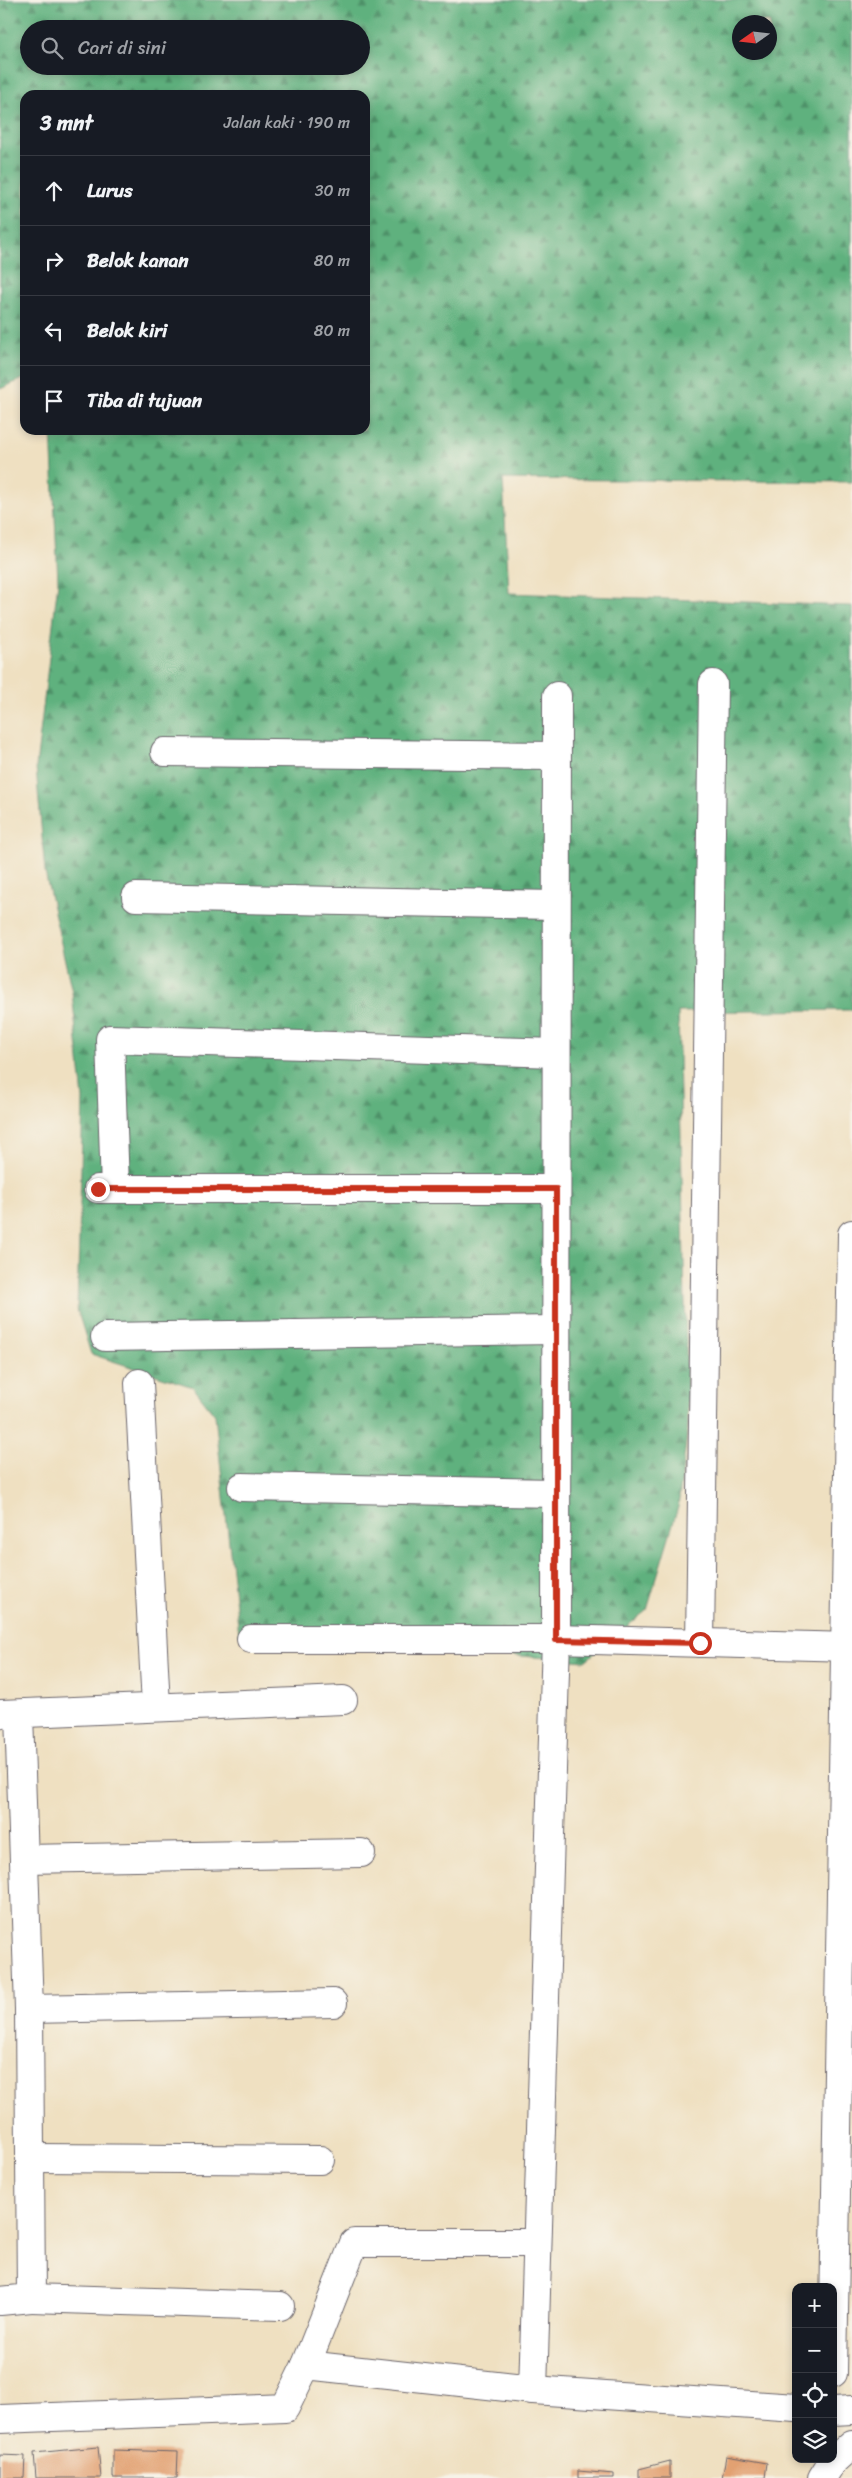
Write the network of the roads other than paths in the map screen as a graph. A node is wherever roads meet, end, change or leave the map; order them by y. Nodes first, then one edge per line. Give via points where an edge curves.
1 (713, 684) dead end
2 (557, 696) dead end
3 (166, 752) dead end
4 (556, 756) junction
5 (136, 897) dead end
6 (556, 905) junction
7 (556, 1053) junction
8 (556, 1189) junction
9 (852, 1234) edge
10 (556, 1330) junction
11 (105, 1336) dead end
12 (138, 1383) dead end
13 (242, 1487) dead end
14 (556, 1493) junction
15 (251, 1639) dead end
16 (556, 1640) junction
17 (700, 1643) junction
18 (849, 1647) edge
19 (343, 1700) dead end
20 (156, 1706) junction
21 (9, 1714) edge
22 (361, 1853) dead end
23 (24, 1859) junction
24 (333, 2003) dead end
25 (29, 2009) junction
26 (32, 2158) junction
27 (320, 2160) dead end
28 (536, 2243) junction
29 (31, 2298) junction
30 (0, 2301) edge
31 (280, 2306) dead end
32 (834, 2328) edge
33 (306, 2366) junction
34 (533, 2390) junction
35 (792, 2408) edge
36 (852, 2410) edge
37 (837, 2411) edge
38 (0, 2419) edge
39 (852, 2444) edge
40 (822, 2478) edge

1 - 17 street
2 - 4 street
3 - 4 street
4 - 6 street
5 - 6 street
6 - 7 street
7 - 8 street
7 - 8 street via 110,1039 107,1189
8 - 10 street
9 - 18 street
10 - 11 street
10 - 14 street
12 - 20 street
13 - 14 street
14 - 16 street
15 - 16 street
16 - 17 street
16 - 28 street
17 - 18 street
18 - 32 street
19 - 20 street
20 - 21 street
21 - 23 street
22 - 23 street
23 - 25 street
24 - 25 street
25 - 26 street
26 - 27 street
26 - 29 street
28 - 33 street via 354,2243
28 - 34 street
29 - 30 street
29 - 31 street
33 - 34 street
33 - 38 street via 285,2408
34 - 35 street
36 - 37 street
39 - 40 street via 832,2462

